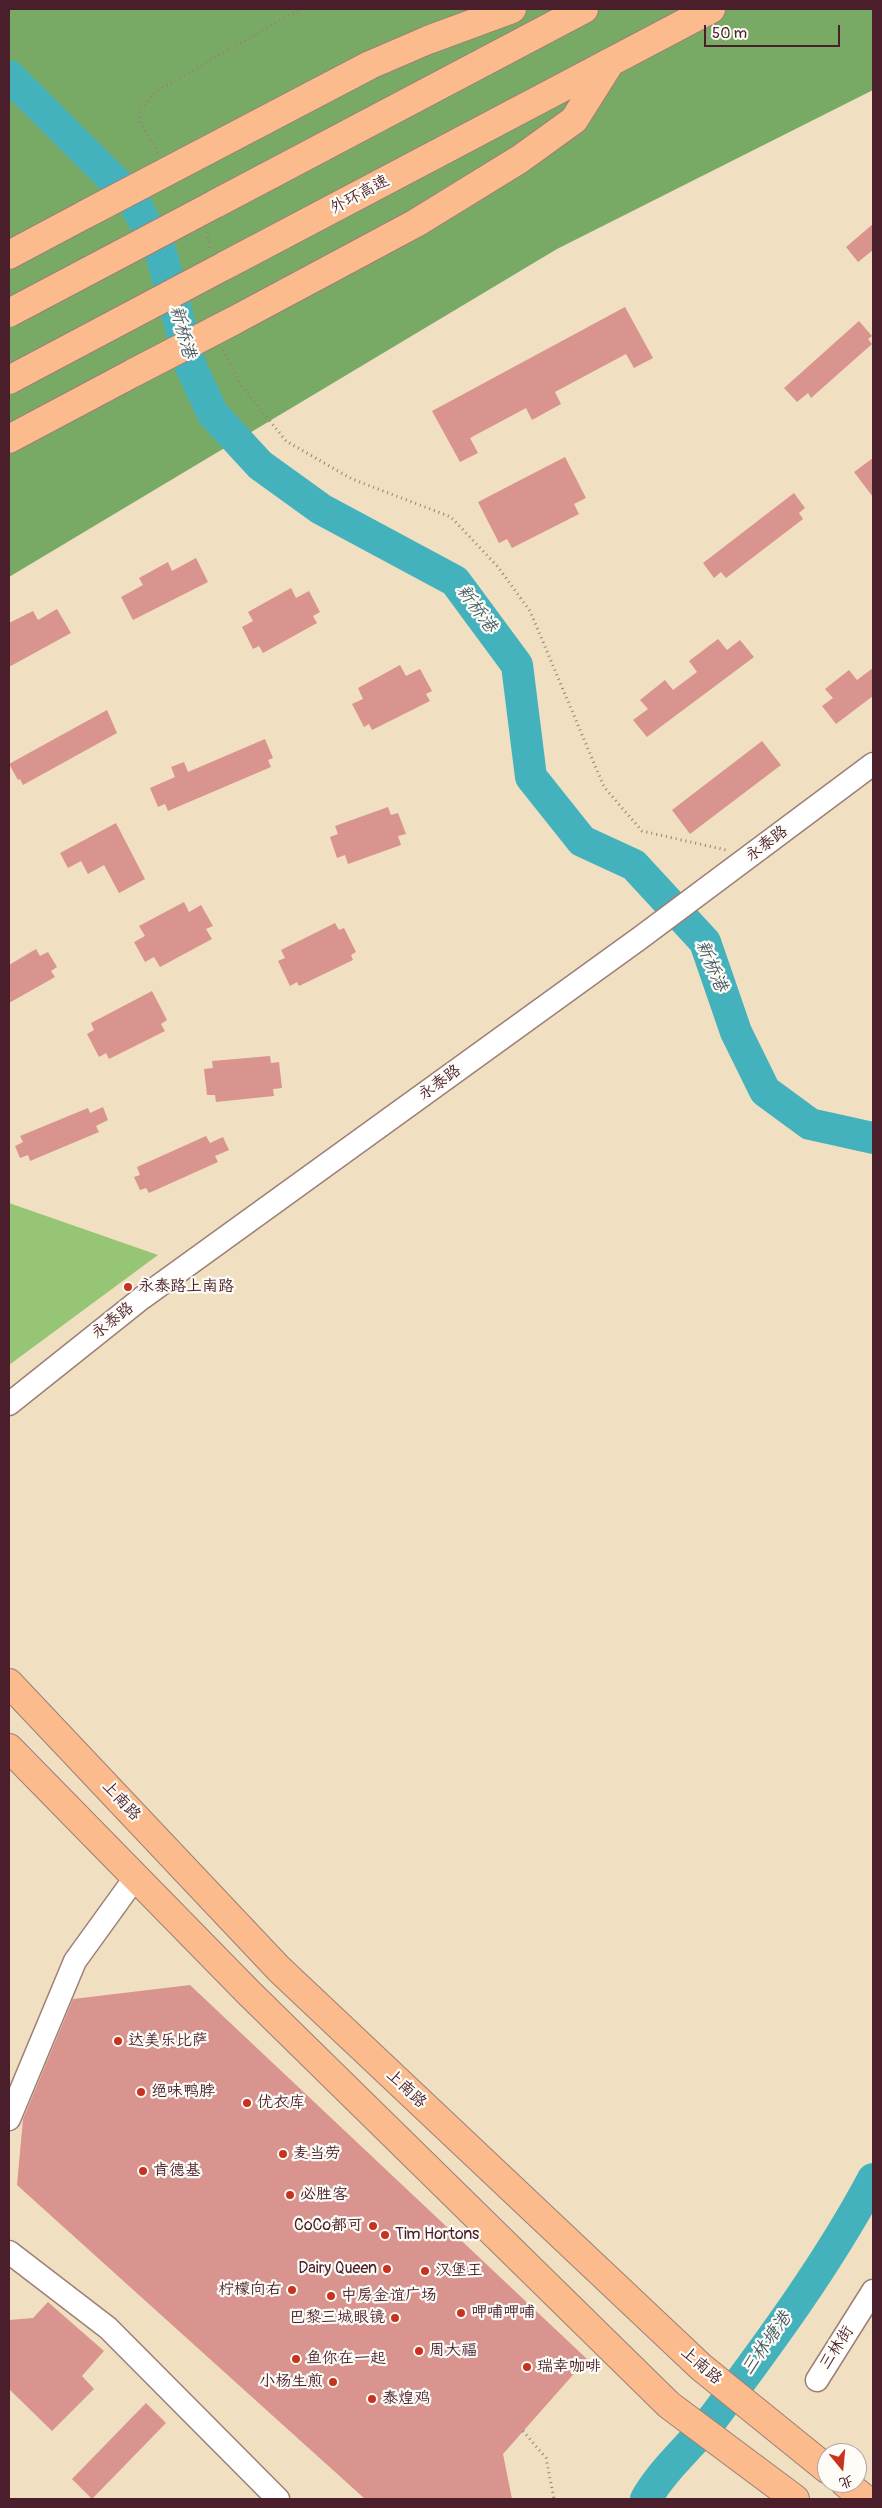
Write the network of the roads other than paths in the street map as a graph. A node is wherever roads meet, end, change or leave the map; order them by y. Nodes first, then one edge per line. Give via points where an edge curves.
1 (512, 9) edge
2 (584, 9) edge
3 (711, 9) edge
4 (611, 62) junction
5 (9, 255) edge
6 (9, 313) edge
7 (9, 380) edge
8 (9, 439) edge
9 (873, 764) edge
10 (9, 1404) edge
11 (9, 1683) edge
12 (9, 1748) edge
13 (136, 1878) junction
14 (9, 2119) edge
15 (9, 2252) edge
16 (873, 2291) edge
17 (817, 2380) dead end
18 (817, 2461) edge
19 (278, 2499) edge
20 (795, 2499) edge

1 - 5 main road, bridge via 370,65 174,161
2 - 6 main road, bridge via 210,214
3 - 4 main road, 外环高速
4 - 7 main road, 外环高速, bridge via 217,259
4 - 8 main road, bridge via 574,120 520,159 416,223
9 - 10 street, 永泰路 via 734,870 142,1298
11 - 18 main road, 上南路 via 279,1969 701,2367
12 - 13 main road
13 - 14 street via 75,1961
13 - 20 main road via 669,2405
15 - 19 street via 108,2328
16 - 17 street, 三林街

